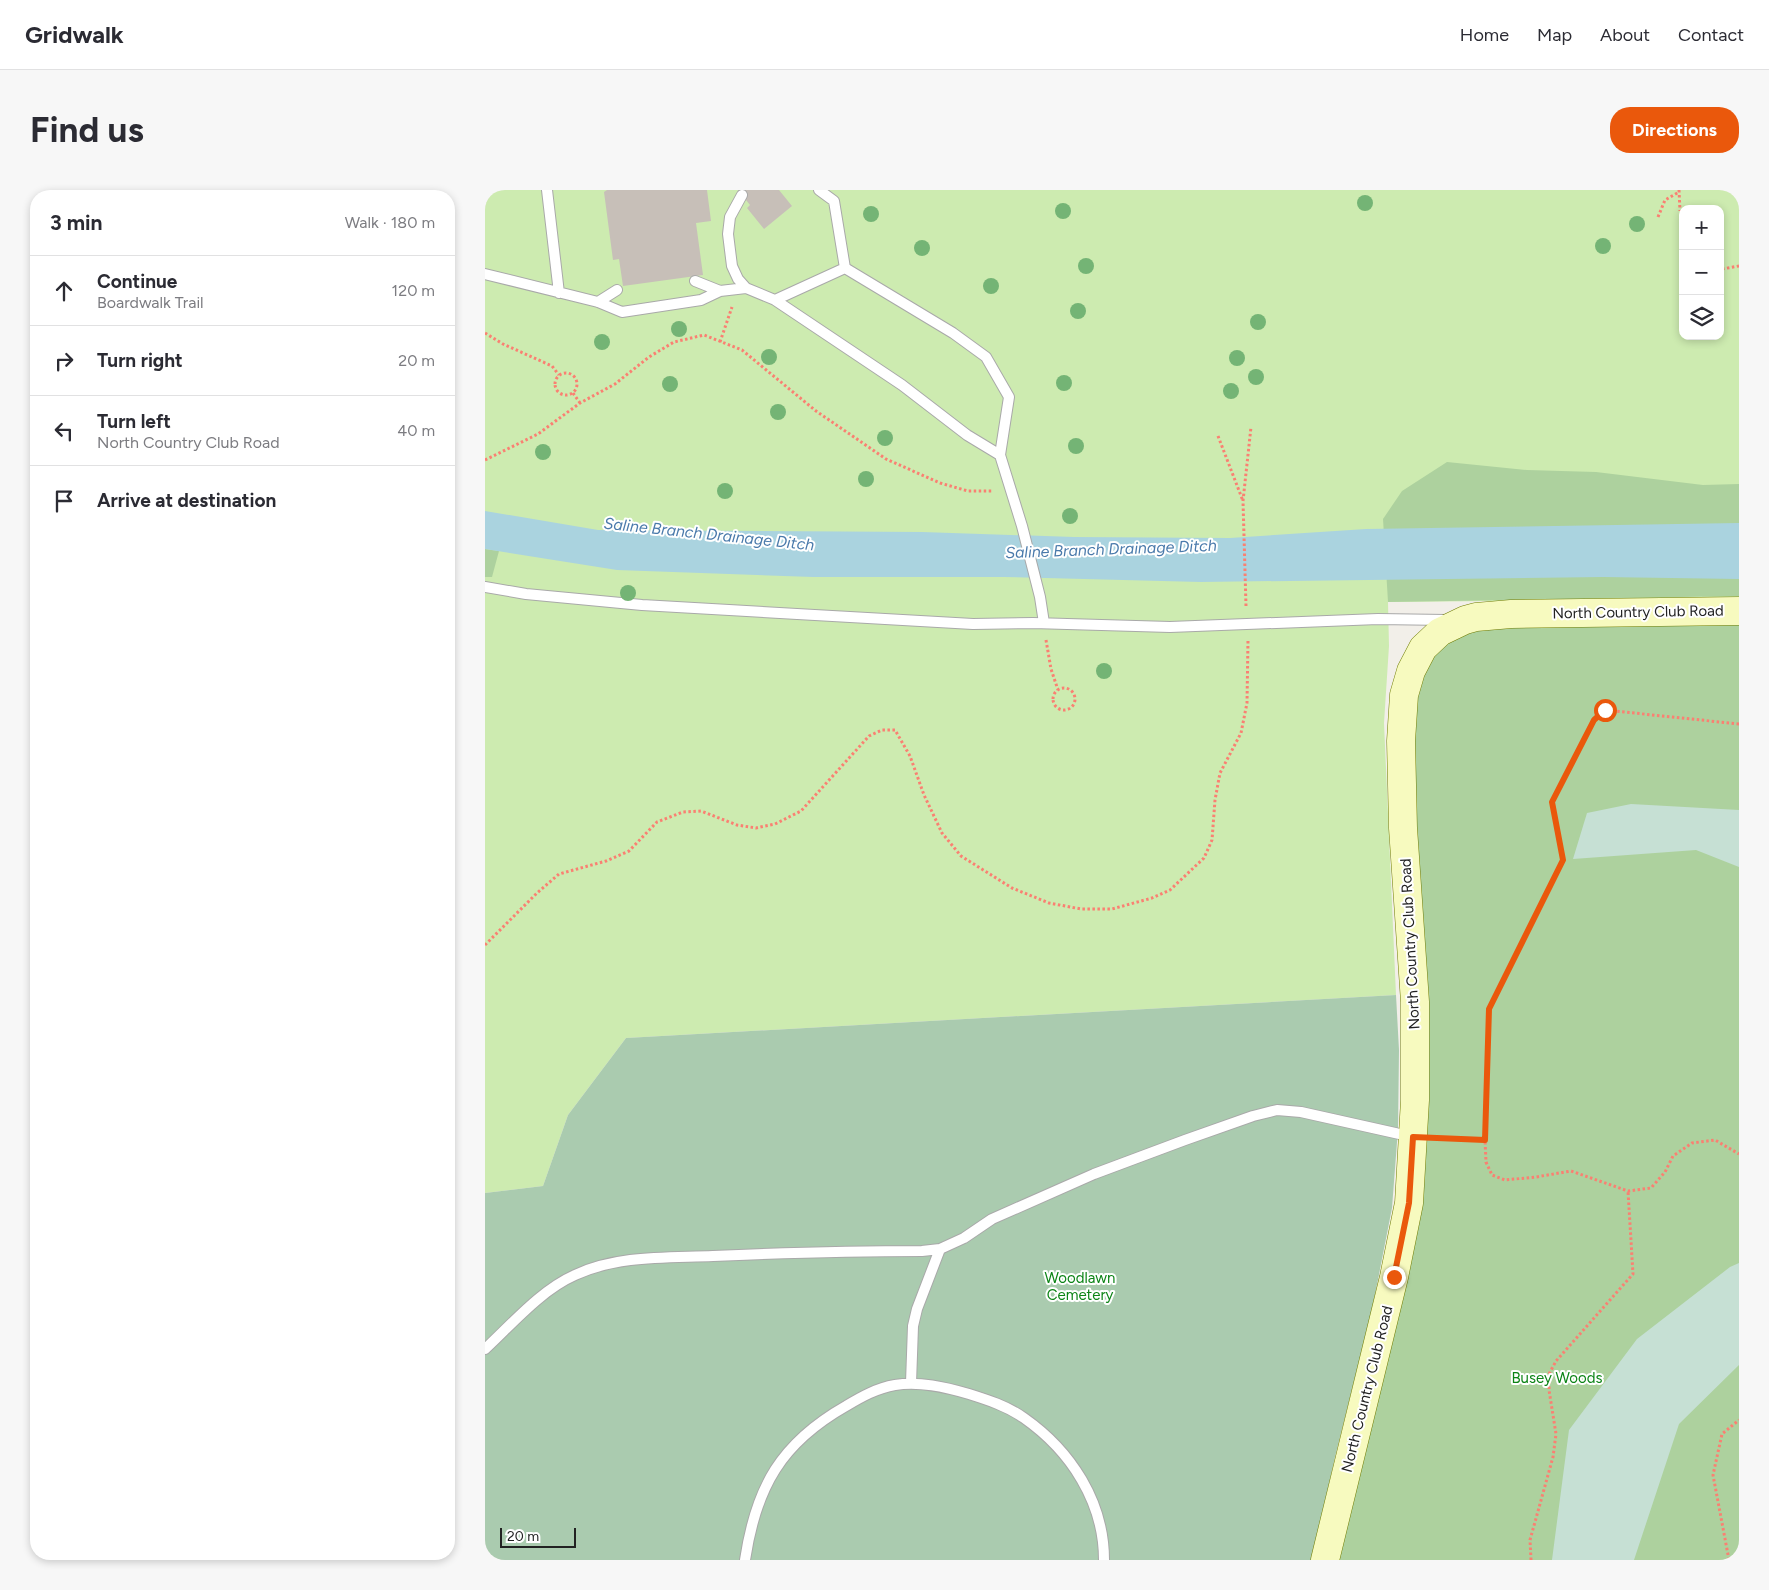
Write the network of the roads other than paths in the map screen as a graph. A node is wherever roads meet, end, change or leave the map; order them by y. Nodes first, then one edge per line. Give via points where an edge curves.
1 (547, 190) edge
2 (819, 190) edge
3 (742, 195) dead end
4 (845, 268) junction
5 (485, 274) edge
6 (695, 281) dead end
7 (742, 289) junction
8 (617, 290) dead end
9 (720, 291) junction
10 (559, 293) junction
11 (775, 300) junction
12 (598, 302) junction
13 (1000, 455) junction
14 (485, 587) edge
15 (1739, 611) edge
16 (1465, 620) junction
17 (1044, 623) junction
18 (1413, 1137) junction
19 (940, 1249) junction
20 (485, 1349) edge
21 (911, 1384) junction
22 (745, 1560) edge
23 (1104, 1560) edge
24 (1325, 1560) edge

1 - 10 lane
2 - 4 lane via 834,201
3 - 7 lane via 730,217 728,234 732,266
4 - 11 lane
4 - 13 lane via 953,333 986,357 1009,397
5 - 10 lane
6 - 9 lane
7 - 9 lane
7 - 11 lane
8 - 12 lane
9 - 12 lane via 701,300 621,312
10 - 12 lane
11 - 13 lane
13 - 17 lane via 1022,526
14 - 17 lane via 642,605 973,624
15 - 16 street, North Country Club Road via 1511,614
16 - 17 lane via 1378,619 1170,627
16 - 18 street, North Country Club Road via 1440,632 1423,648 1411,671 1404,695 1401,740 1403,828 1415,1002
18 - 19 lane via 1301,1112 1277,1110 1094,1174 992,1219
18 - 24 street, North Country Club Road via 1409,1203 1394,1277
19 - 20 lane via 654,1258 605,1263 548,1290
19 - 21 lane via 913,1326
21 - 22 lane via 867,1394 830,1415 799,1439 780,1461 766,1485 750,1528
21 - 23 lane via 948,1388 993,1402 1023,1417 1046,1435 1087,1486 1098,1515

